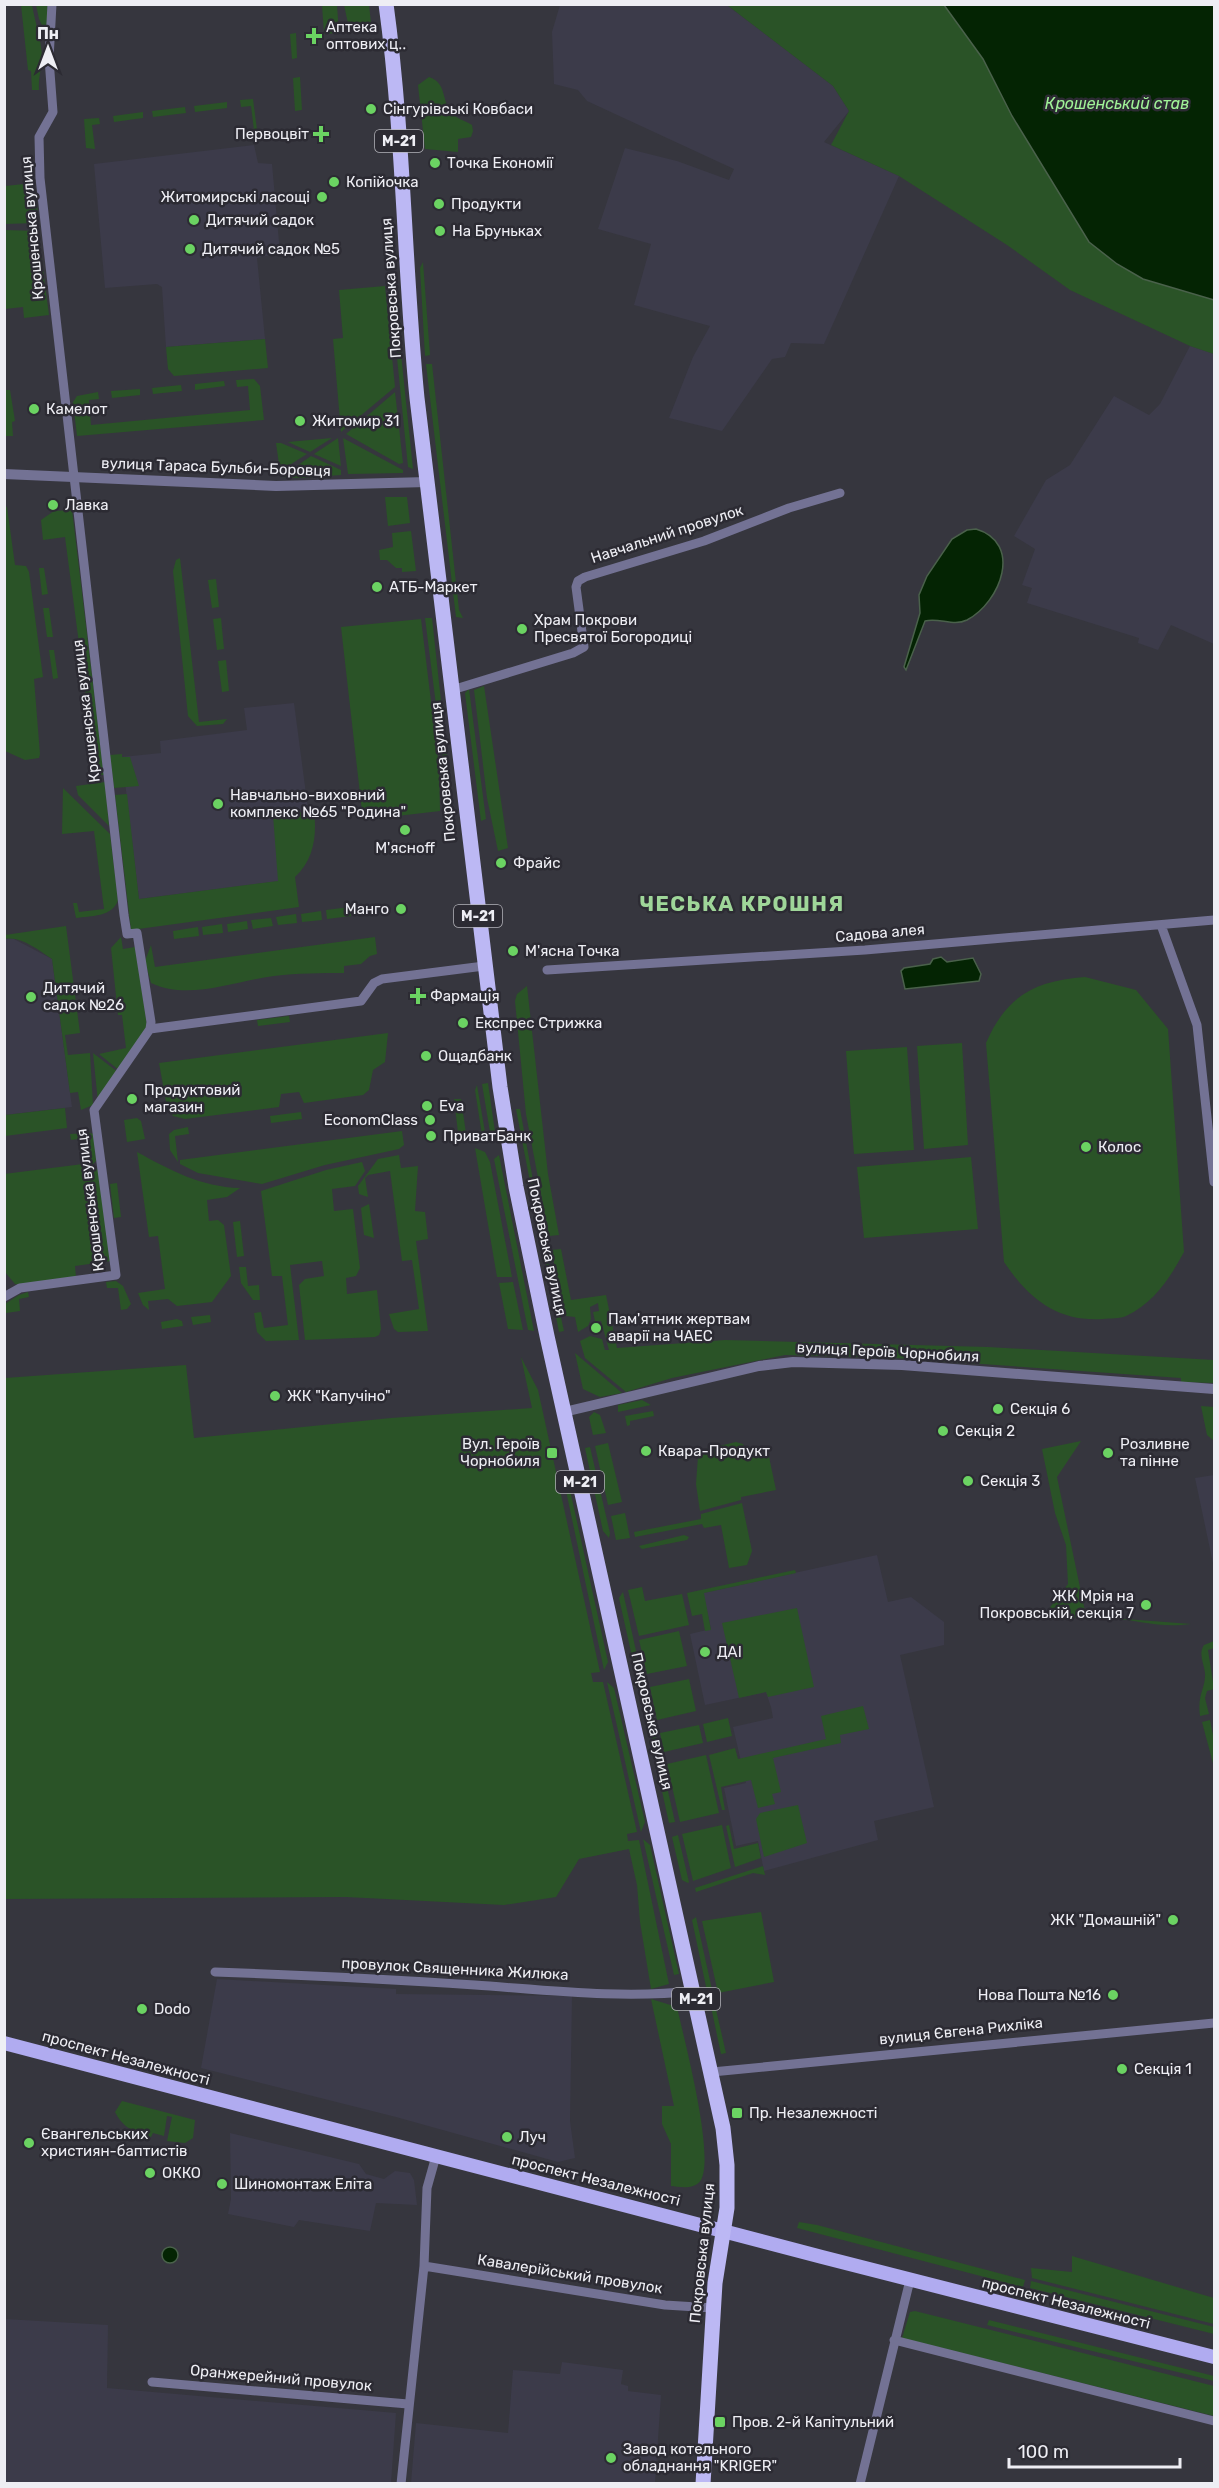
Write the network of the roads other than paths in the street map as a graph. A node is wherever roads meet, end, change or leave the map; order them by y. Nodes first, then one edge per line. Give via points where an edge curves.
1 (52, 4) edge
2 (386, 4) edge
3 (4, 474) edge
4 (73, 477) junction
5 (427, 482) junction
6 (840, 493) dead end
7 (452, 690) junction
8 (1215, 920) edge
9 (1161, 925) junction
10 (484, 966) junction
11 (547, 970) dead end
12 (150, 1029) junction
13 (1214, 1182) edge
14 (4, 1297) edge
15 (1215, 1389) edge
16 (564, 1412) junction
17 (215, 1972) dead end
18 (694, 1991) junction
19 (1215, 2023) edge
20 (4, 2043) edge
21 (712, 2072) junction
22 (436, 2156) junction
23 (725, 2230) junction
24 (424, 2266) junction
25 (910, 2280) junction
26 (713, 2308) junction
27 (894, 2340) junction
28 (1215, 2357) edge
29 (152, 2382) dead end
30 (408, 2404) junction
31 (1215, 2421) edge
32 (706, 2483) edge
33 (401, 2484) edge
34 (860, 2484) edge

1 - 4 street, Крошенська вулиця via 52,117 38,141
2 - 5 highway, Покровська вулиця / М-21 via 395,76 409,318
3 - 4 street, вулиця Тараса Бульби-Боровця
4 - 5 street, вулиця Тараса Бульби-Боровця via 276,486
4 - 12 street, Крошенська вулиця via 124,915 127,934 137,933
5 - 7 highway, Покровська вулиця / М-21
6 - 7 street, Навчальний провулок via 585,577 576,587 584,647
7 - 10 highway, Покровська вулиця / М-21
8 - 9 street, Садова алея
9 - 11 street, Садова алея via 865,950
9 - 13 street via 1197,1025
10 - 12 street via 382,979 361,1000
10 - 16 highway, Покровська вулиця / М-21 via 516,1187
12 - 14 street, Крошенська вулиця via 94,1110 116,1275 20,1288
15 - 16 street, вулиця Героїв Чорнобиля via 902,1365 794,1362 759,1366
16 - 18 highway, Покровська вулиця / М-21
17 - 18 street, провулок Священника Жилюка via 651,1994
18 - 21 highway, Покровська вулиця / М-21
19 - 21 street, вулиця Євгена Рихліка
20 - 22 main road, проспект Незалежності
21 - 23 highway, Покровська вулиця / М-21 via 727,2165
22 - 23 main road, проспект Незалежності
22 - 24 street via 427,2188
23 - 25 main road, проспект Незалежності
23 - 26 highway, Покровська вулиця / М-21
24 - 26 street, Кавалерійський провулок via 665,2305
24 - 30 street
25 - 27 street
25 - 28 main road, проспект Незалежності
26 - 32 highway, Покровська вулиця / М-21
27 - 31 street
27 - 34 street
29 - 30 street, Оранжерейний провулок
30 - 33 street

